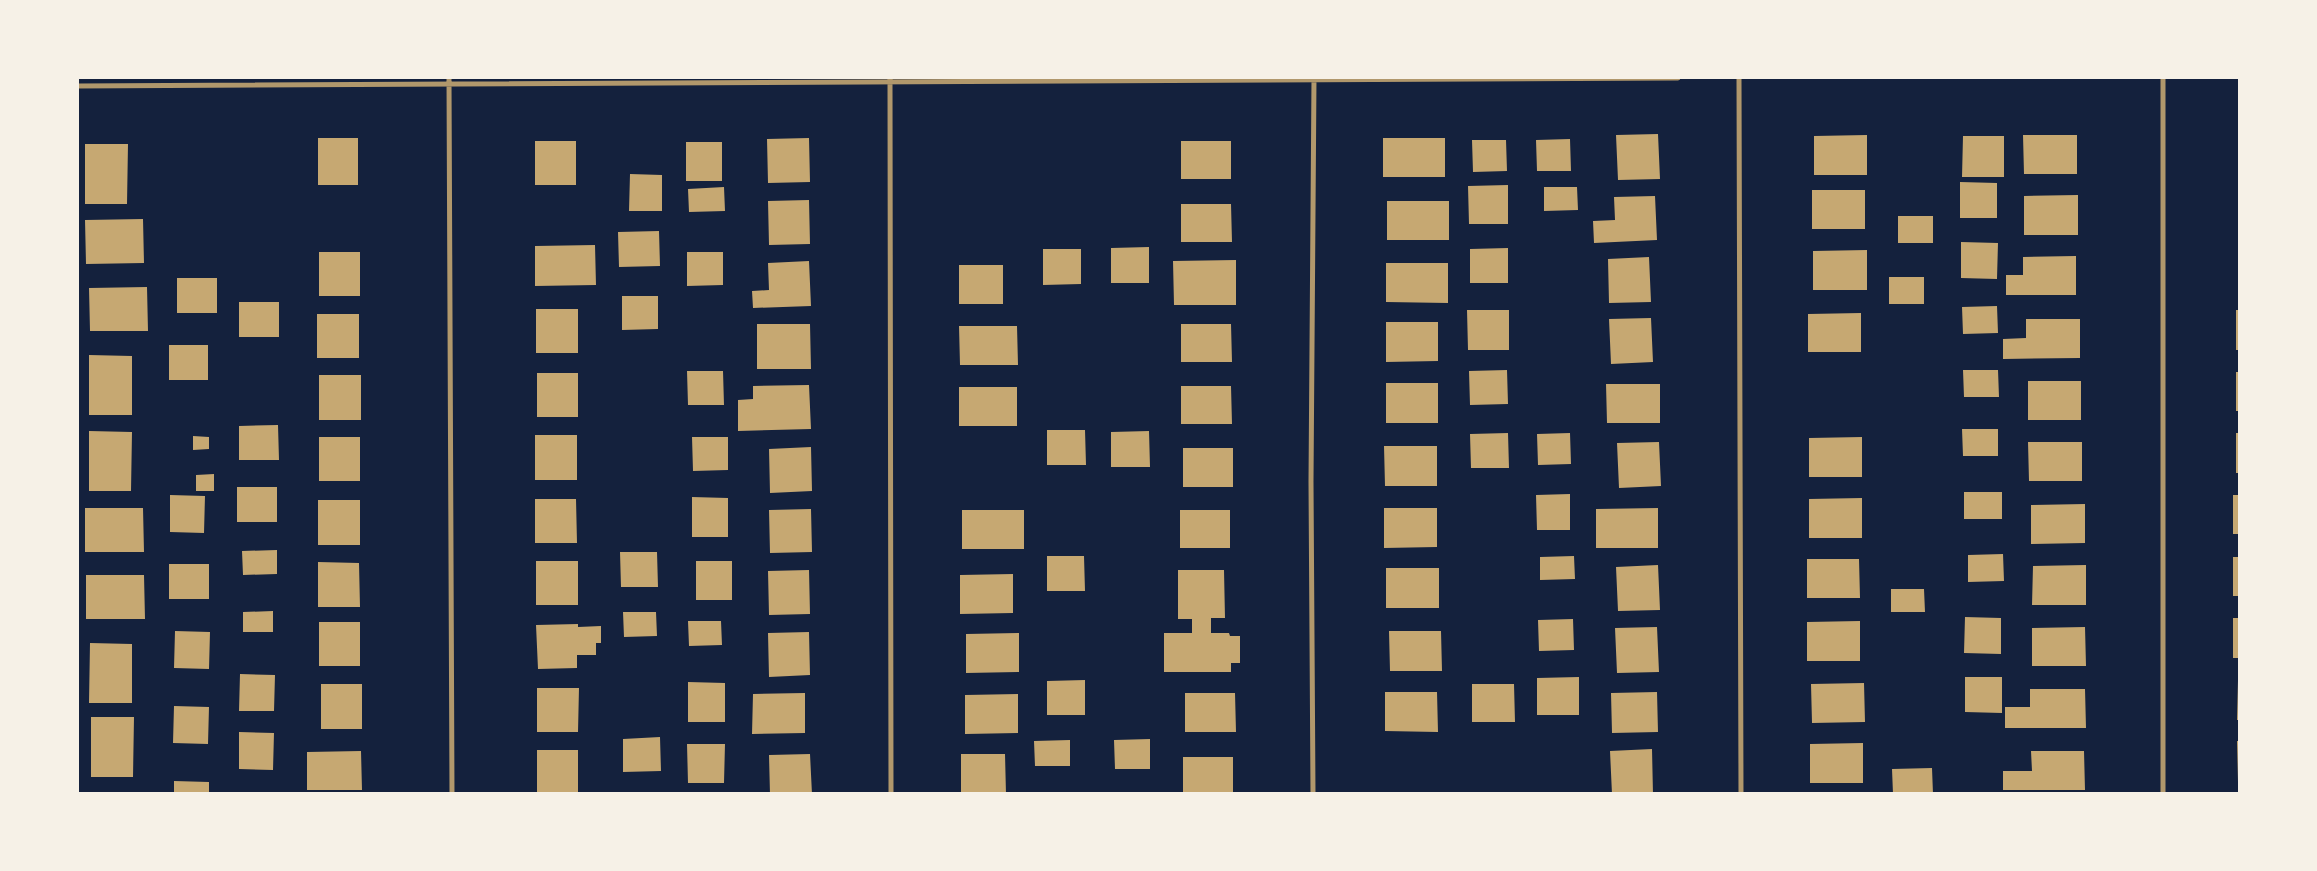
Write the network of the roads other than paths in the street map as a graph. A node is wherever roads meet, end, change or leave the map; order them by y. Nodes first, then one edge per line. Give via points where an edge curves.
1 (1314, 78) edge
2 (1678, 78) edge
3 (1739, 78) edge
4 (2163, 78) edge
5 (890, 79) edge
6 (449, 80) edge
7 (78, 86) edge
8 (452, 794) edge
9 (891, 794) edge
10 (1313, 794) edge
11 (1741, 794) edge
12 (2164, 794) edge

1 - 2 street
1 - 5 street
1 - 10 street
3 - 11 street
4 - 12 street
5 - 6 street
5 - 9 street
6 - 7 street
6 - 8 street

